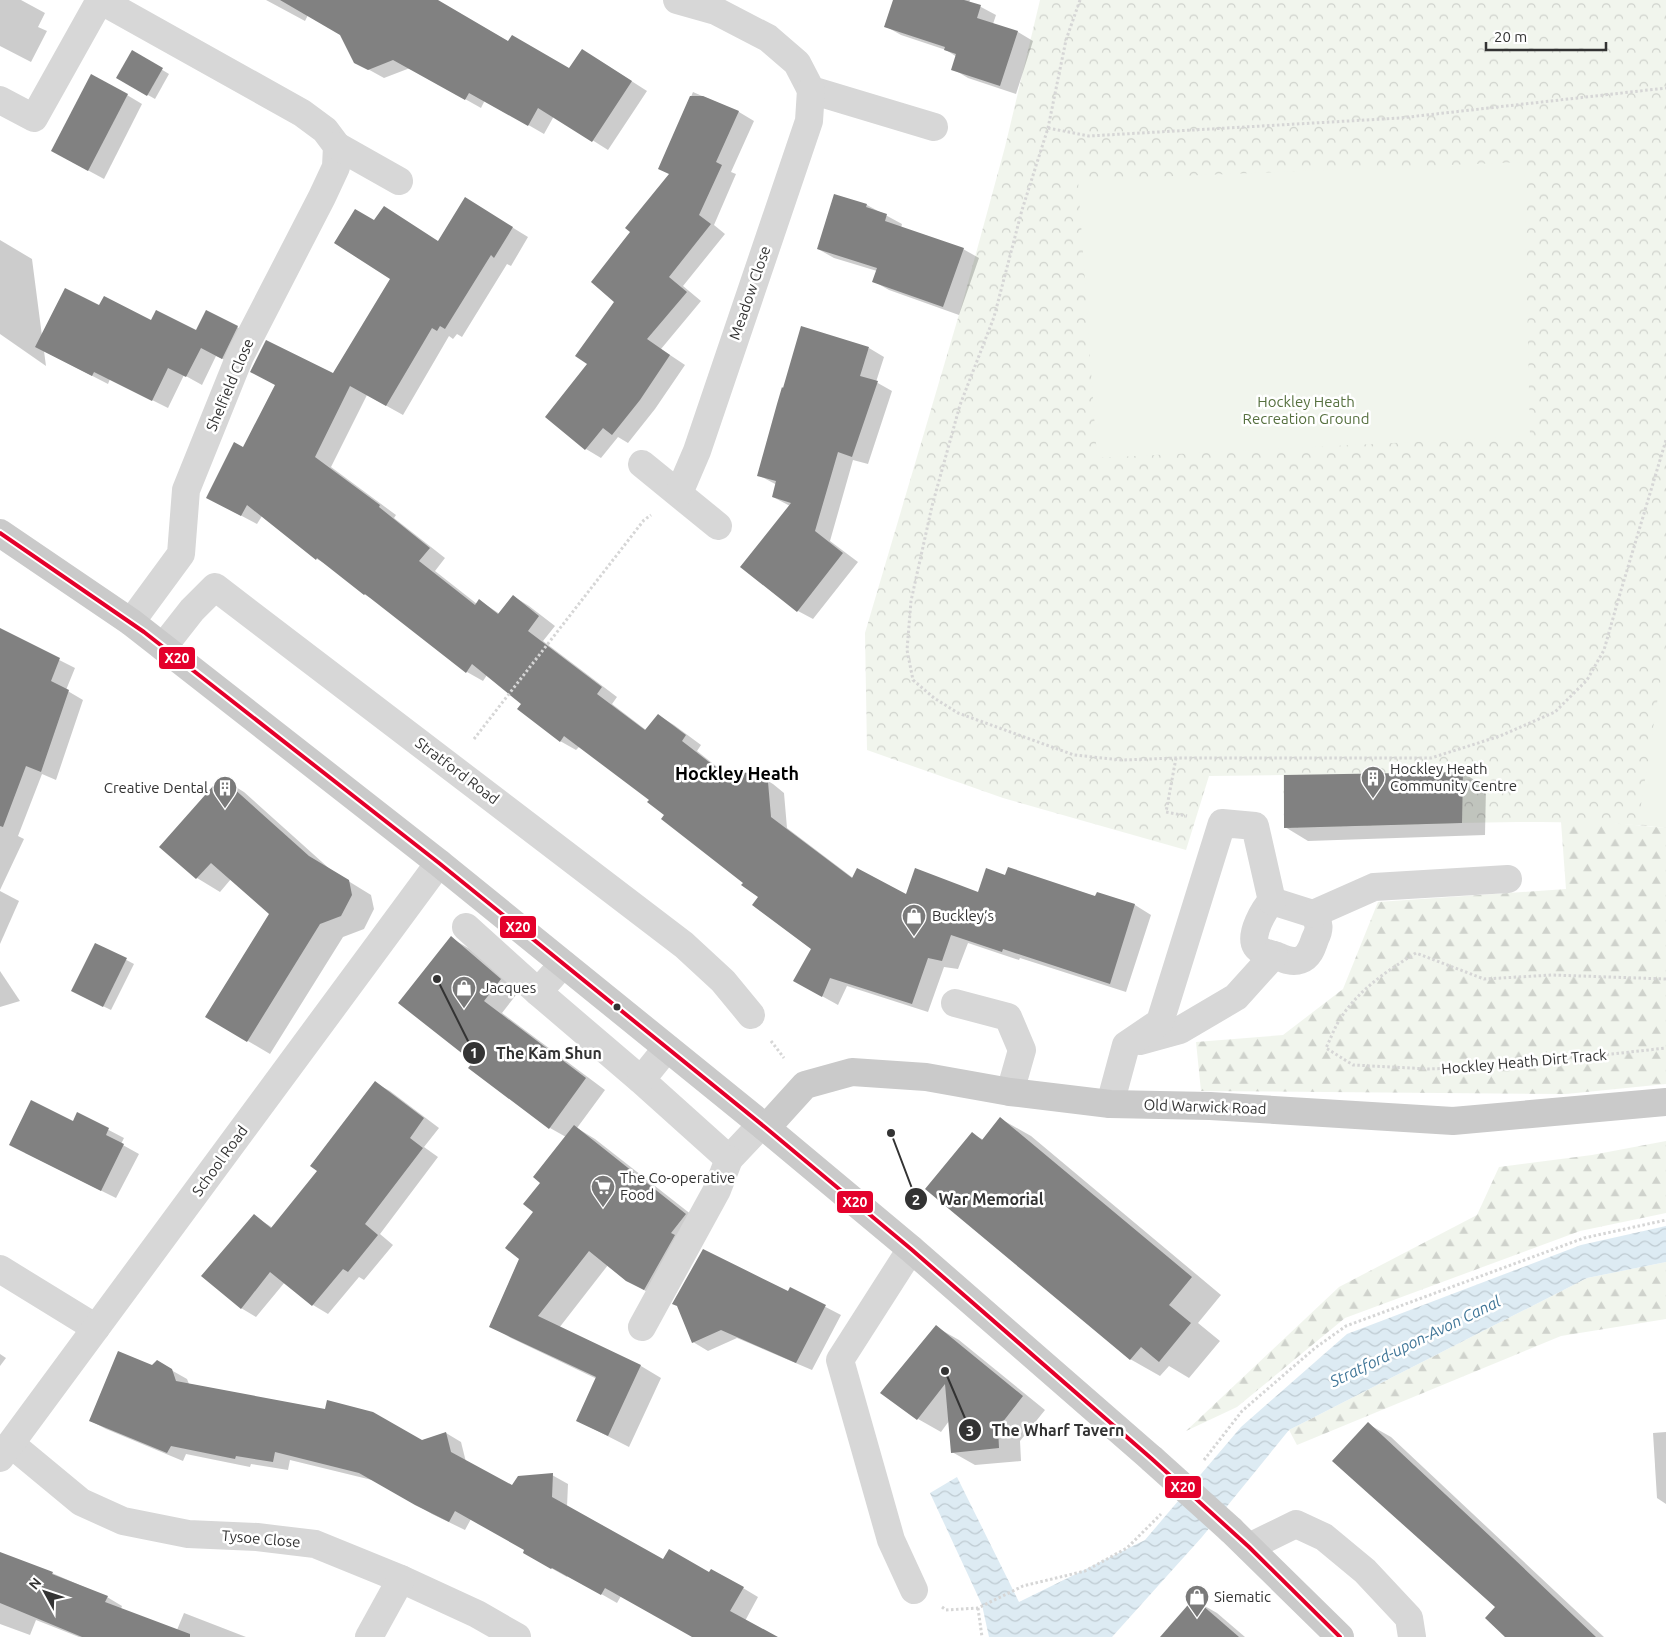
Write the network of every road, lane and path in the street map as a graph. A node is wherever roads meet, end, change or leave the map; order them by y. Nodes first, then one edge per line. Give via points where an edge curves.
1 (677, 0) edge
2 (1080, 0) edge
3 (1666, 88) edge
4 (811, 90) junction
5 (0, 100) edge
6 (934, 127) dead end
7 (1048, 128) junction
8 (338, 146) junction
9 (399, 181) dead end
10 (1666, 440) edge
11 (642, 464) dead end
12 (679, 493) junction
13 (718, 526) dead end
14 (0, 533) edge
15 (131, 622) junction
16 (163, 647) junction
17 (1176, 758) junction
18 (452, 767) junction
19 (1194, 817) dead end
20 (439, 863) junction
21 (1508, 879) dead end
22 (1272, 901) junction
23 (1313, 914) junction
24 (466, 927) dead end
25 (1274, 956) junction
26 (563, 964) junction
27 (1666, 979) edge
28 (538, 992) junction
29 (955, 1003) dead end
30 (751, 1015) joint
31 (1126, 1045) junction
32 (667, 1048) junction
33 (1666, 1048) edge
34 (641, 1080) junction
35 (805, 1085) junction
36 (1010, 1092) junction
37 (1666, 1102) edge
38 (1110, 1104) junction
39 (764, 1126) junction
40 (729, 1159) junction
41 (1666, 1220) edge
42 (911, 1250) junction
43 (0, 1269) edge
44 (642, 1327) dead end
45 (96, 1328) junction
46 (5, 1451) edge
47 (1203, 1462) dead end
48 (1166, 1507) dead end
49 (1240, 1538) junction
50 (401, 1579) junction
51 (914, 1590) dead end
52 (369, 1637) edge
53 (517, 1637) edge
54 (982, 1637) edge
55 (1340, 1637) edge
56 (1412, 1637) edge

1 - 4 street via 716,11 768,38 797,63
2 - 7 path via 1066,40
3 - 7 path via 1390,118 1089,136
4 - 6 street
4 - 12 street, Meadow Close via 809,121 697,452
5 - 8 street via 34,118 100,0 302,113 325,130
7 - 17 path via 994,317 960,405 932,506 911,601 907,650 914,680 958,713 1074,756 1122,760
8 - 9 street
8 - 15 street, Shelfield Close via 336,167 240,356 186,490 180,554
10 - 17 path via 1604,650 1587,680 1555,712 1500,736 1431,758
11 - 12 street
12 - 13 street
12 - 18 path via 644,520
14 - 15 main road
15 - 16 main road
16 - 18 street, Stratford Road via 215,587
16 - 20 main road
17 - 19 path via 1166,812
18 - 30 street, Stratford Road via 684,945 723,981
20 - 26 main road
20 - 45 street, School Road
21 - 23 street via 1374,887
22 - 23 street
22 - 25 street via 1264,909 1254,936 1260,950
22 - 31 street via 1255,826 1222,823 1160,1022
23 - 25 street via 1320,929 1309,954 1292,961
24 - 28 street
25 - 31 street via 1236,997 1180,1030
26 - 28 street
26 - 32 main road
27 - 33 path, Hockley Heath Dirt Track via 1552,975 1484,979 1416,953 1363,992 1341,1017 1326,1048 1353,1065 1429,1069 1504,1066
28 - 34 street
29 - 36 street via 1008,1017 1022,1050
30 - 35 path
31 - 38 street
32 - 34 street
32 - 39 main road
34 - 40 street
35 - 36 main road, Old Warwick Road via 852,1072 926,1077
35 - 39 main road
36 - 38 main road, Old Warwick Road
37 - 38 main road, Old Warwick Road via 1452,1121 1210,1106
39 - 40 street
39 - 42 main road
40 - 44 street via 718,1190
41 - 47 path via 1584,1238 1346,1326 1315,1348 1242,1411
42 - 49 main road, bridge
42 - 51 street via 840,1360 890,1540
43 - 45 street
45 - 46 street, School Road
46 - 50 street, Tysoe Close via 81,1502 123,1521 188,1534 315,1544
48 - 54 path via 1127,1548 1085,1571 1023,1586 978,1608
49 - 55 main road
49 - 56 street via 1296,1524 1324,1537 1365,1571 1409,1618
50 - 52 street
50 - 53 street, Tysoe Close via 477,1614

